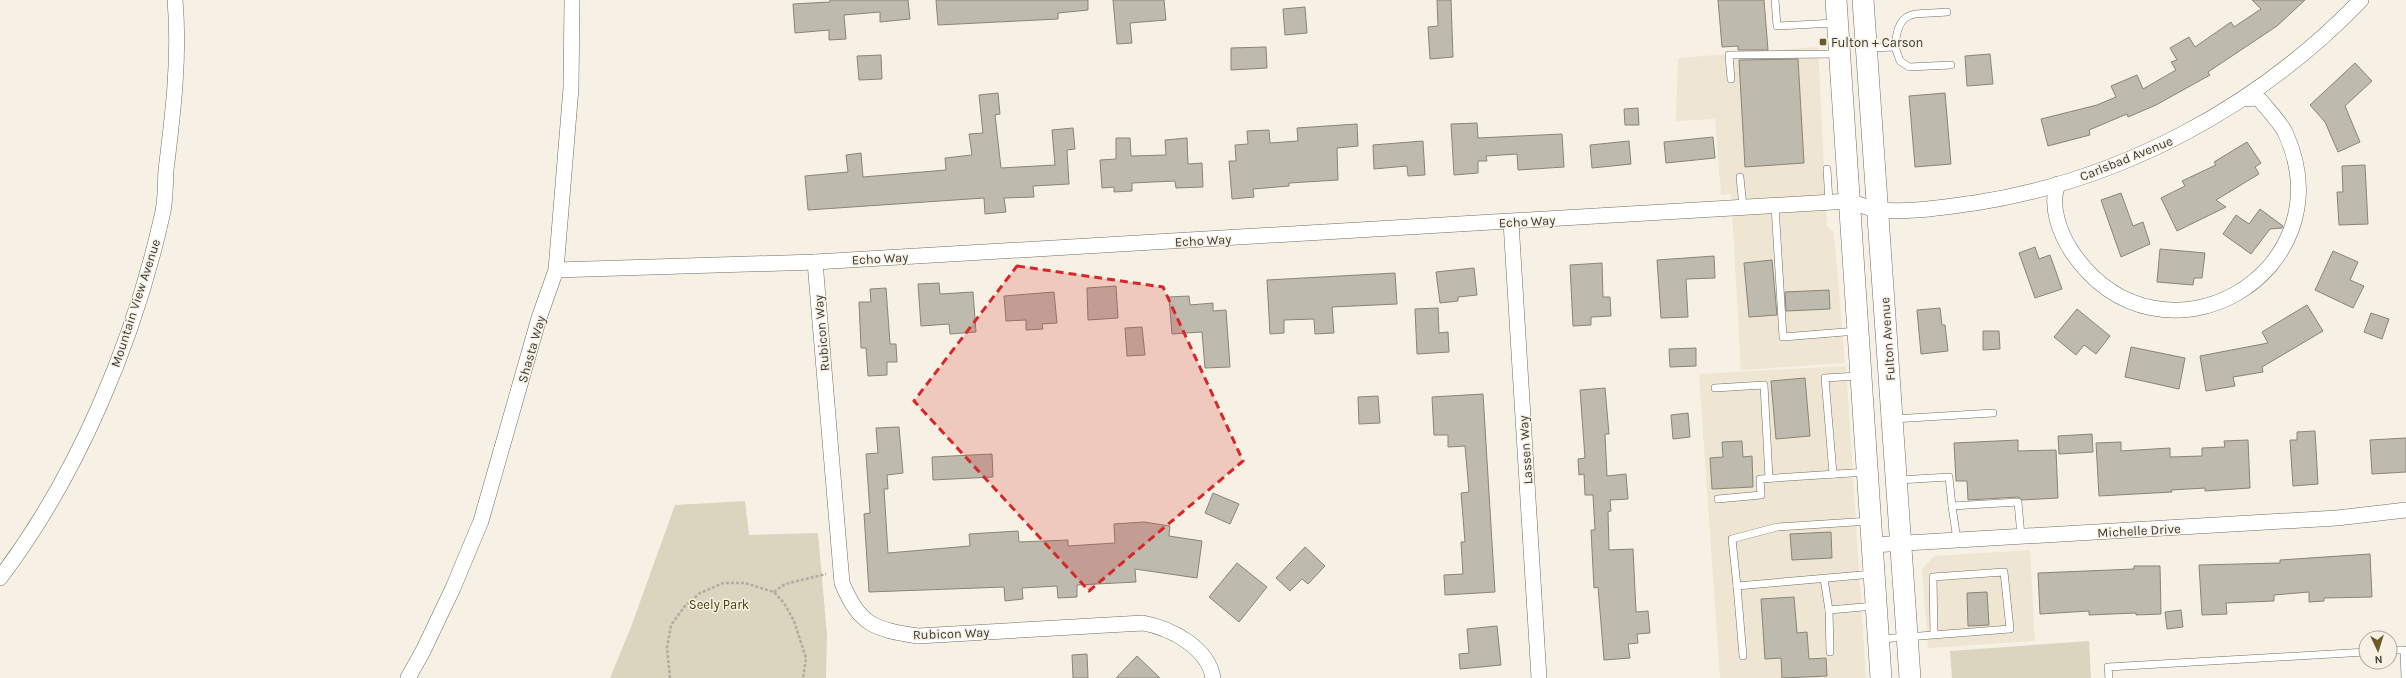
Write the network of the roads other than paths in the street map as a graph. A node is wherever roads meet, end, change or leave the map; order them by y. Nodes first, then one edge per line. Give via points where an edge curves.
1 (175, 0) edge
2 (572, 0) edge
3 (1776, 0) edge
4 (1836, 0) edge
5 (1863, 0) edge
6 (2361, 0) edge
7 (1947, 12) dead end
8 (1837, 23) junction
9 (1895, 47) junction
10 (1866, 48) junction
11 (1839, 54) junction
12 (1951, 65) dead end
13 (1731, 79) dead end
14 (2243, 99) junction
15 (1827, 169) dead end
16 (1740, 177) dead end
17 (2058, 184) junction
18 (1850, 201) junction
19 (1829, 202) junction
20 (1775, 206) junction
21 (1743, 207) junction
22 (1878, 210) junction
23 (1511, 222) junction
24 (816, 262) junction
25 (556, 270) junction
26 (1857, 331) junction
27 (1861, 376) junction
28 (1715, 388) dead end
29 (1993, 412) dead end
30 (1893, 419) junction
31 (1867, 472) junction
32 (1833, 474) junction
33 (1769, 478) junction
34 (1897, 480) junction
35 (1718, 499) dead end
36 (1952, 506) junction
37 (2406, 510) edge
38 (1870, 521) junction
39 (2021, 536) junction
40 (1957, 540) junction
41 (1901, 543) junction
42 (1872, 545) junction
43 (1875, 574) junction
44 (0, 578) edge
45 (1824, 579) junction
46 (1737, 586) junction
47 (1876, 606) junction
48 (1829, 610) junction
49 (1934, 635) junction
50 (1908, 638) junction
51 (1878, 640) junction
52 (2398, 650) edge
53 (1830, 652) dead end
54 (2358, 652) edge
55 (1743, 656) dead end
56 (408, 678) edge
57 (1213, 678) edge
58 (1540, 678) edge
59 (1881, 678) edge
60 (1910, 678) edge
61 (2109, 678) edge
62 (2405, 678) edge

1 - 44 street, Mountain View Avenue via 173,124 163,214 140,297 120,356 71,463 47,507
2 - 25 street, Shasta Way via 571,88
3 - 8 lane via 1777,26
4 - 8 main road
5 - 10 main road, Fulton Avenue
6 - 14 street, Carlsbad Avenue via 2309,50
7 - 9 lane via 1911,15 1901,20 1896,30
8 - 11 main road
9 - 10 lane
9 - 12 lane via 1900,62 1909,67
10 - 22 main road, Fulton Avenue
11 - 13 lane via 1729,55
11 - 18 main road
14 - 17 street, Carlsbad Avenue via 2169,141 2125,161
14 - 17 street via 2257,98 2261,101 2284,131 2297,168 2297,206 2286,242 2272,264 2244,290 2222,302 2197,309 2159,310 2134,304 2101,285 2082,267 2068,246 2055,210 2054,197
15 - 19 lane
16 - 21 lane
17 - 22 street, Carlsbad Avenue via 1943,208
18 - 19 street, Echo Way
18 - 22 street, Carlsbad Avenue
18 - 26 main road
19 - 20 street, Echo Way
20 - 21 street, Echo Way
20 - 26 lane via 1783,337
21 - 23 street, Echo Way
22 - 30 main road, Fulton Avenue
23 - 24 street, Echo Way
23 - 58 street, Lassen Way
24 - 25 street, Echo Way
24 - 57 street, Rubicon Way via 842,582 851,604 866,622 891,632 918,636 1143,623 1165,628 1195,647
25 - 56 street, Shasta Way via 539,318 481,521 440,616
26 - 27 main road
27 - 31 main road
27 - 32 lane via 1825,378
28 - 33 lane via 1764,385
29 - 30 lane
30 - 34 main road, Fulton Avenue
31 - 32 lane
31 - 38 main road
32 - 33 lane
33 - 35 lane via 1760,479 1761,495
34 - 36 lane via 1949,477
34 - 41 main road, Fulton Avenue
36 - 39 lane via 2018,502
36 - 40 lane
37 - 39 street, Michelle Drive via 2337,518
38 - 42 main road
38 - 46 lane via 1777,527 1732,538
39 - 40 street, Michelle Drive
40 - 41 street, Michelle Drive
41 - 42 street, Michelle Drive
41 - 50 main road, Fulton Avenue
42 - 43 main road
43 - 45 lane
43 - 47 main road
45 - 46 lane
45 - 48 lane
46 - 55 lane
47 - 48 lane
47 - 51 main road
48 - 53 lane
49 - 49 lane via 1933,577 2004,572 2010,629
49 - 50 lane
50 - 51 lane
50 - 60 main road, Fulton Avenue
51 - 59 main road
52 - 62 lane via 2404,650
54 - 61 lane via 2108,667

